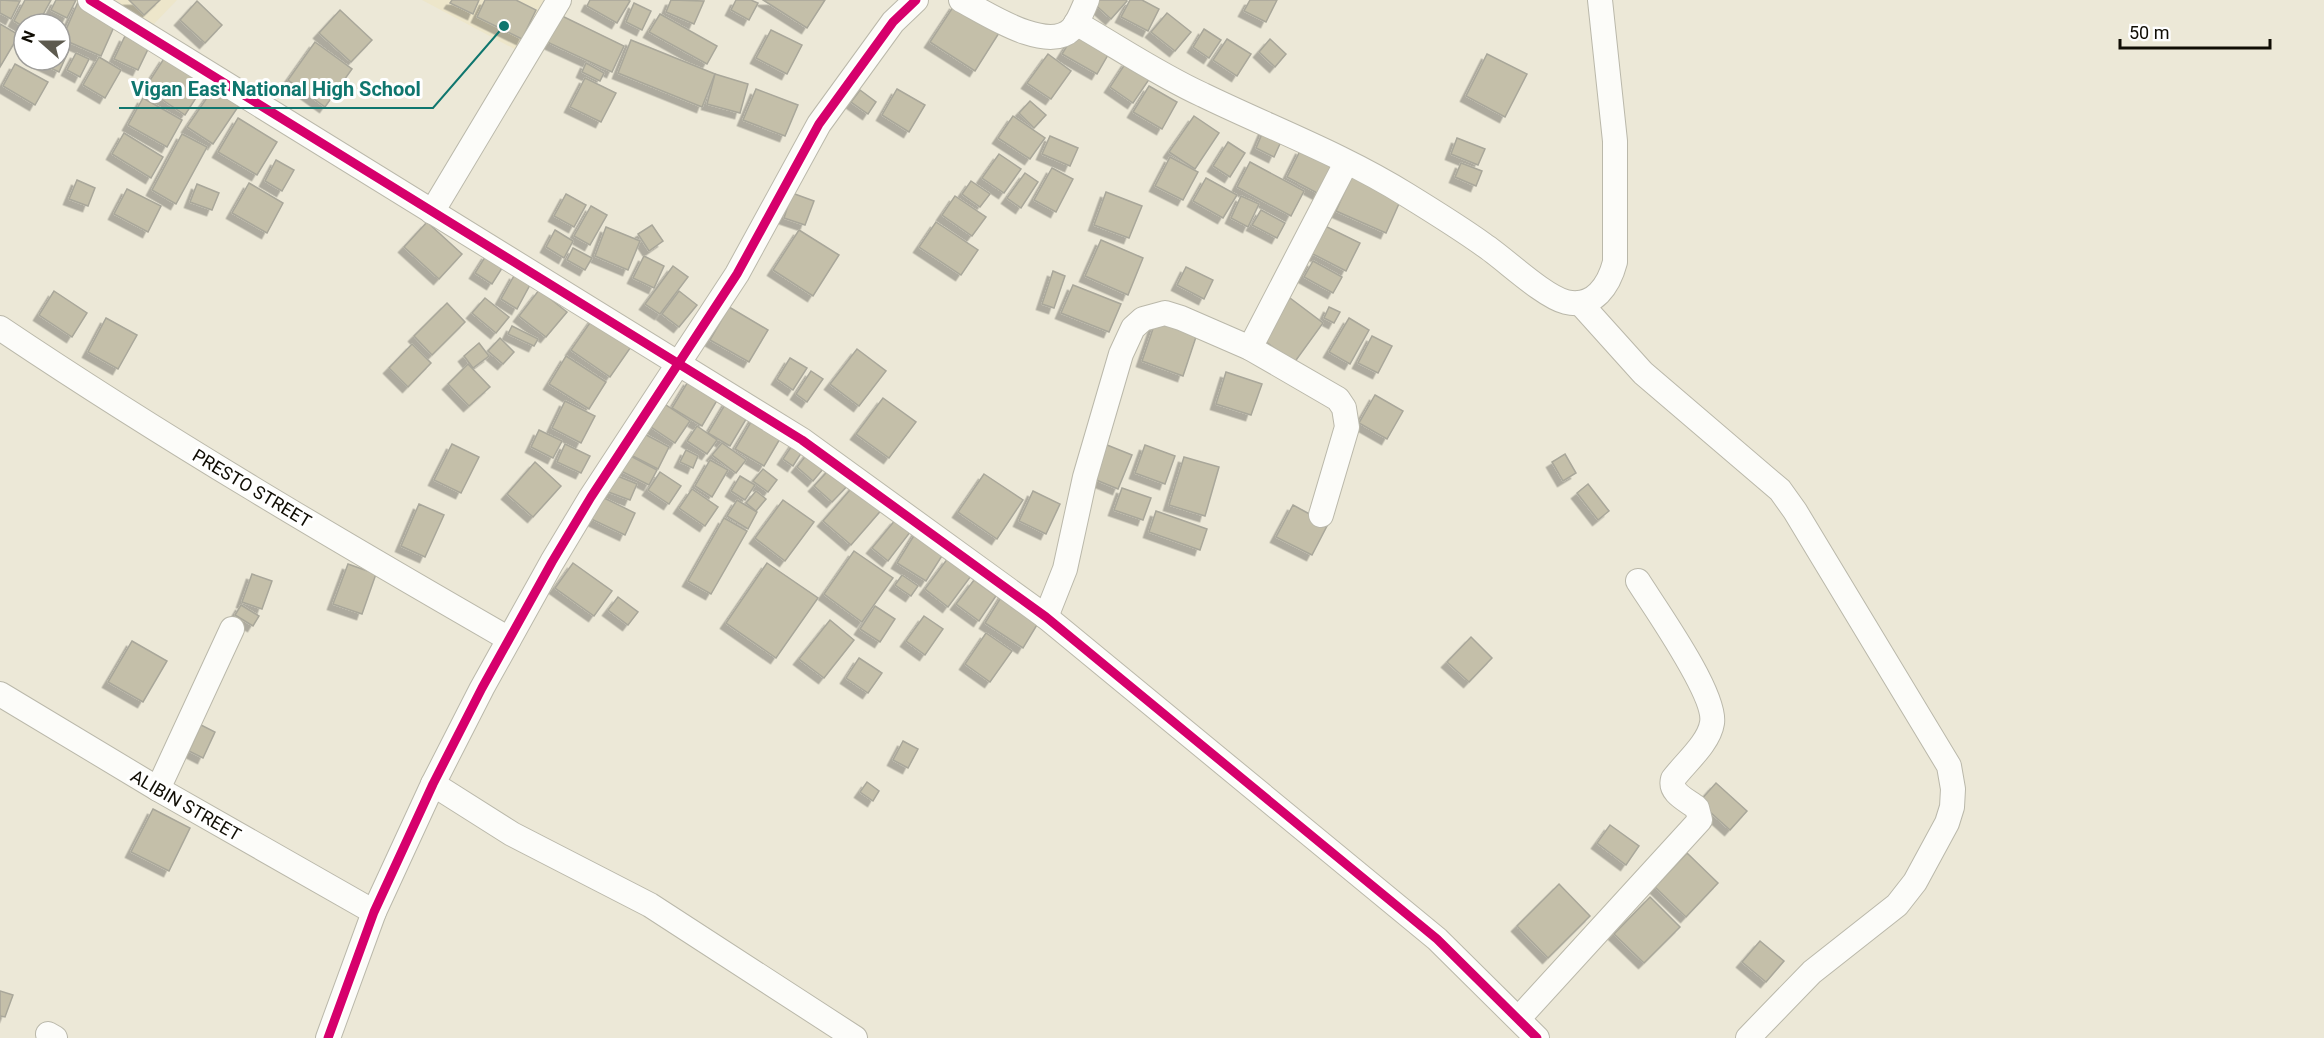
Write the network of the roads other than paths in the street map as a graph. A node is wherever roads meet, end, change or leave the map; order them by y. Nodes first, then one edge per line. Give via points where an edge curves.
1 (90, 0) edge
2 (559, 0) edge
3 (915, 0) edge
4 (961, 0) edge
5 (1087, 0) edge
6 (1600, 0) edge
7 (1076, 23) junction
8 (1346, 163) junction
9 (432, 213) junction
10 (1580, 303) junction
11 (0, 328) edge
12 (1250, 348) junction
13 (679, 366) junction
14 (1320, 515) dead end
15 (1638, 581) dead end
16 (1047, 617) junction
17 (232, 629) dead end
18 (509, 639) junction
19 (0, 694) edge
20 (433, 784) junction
21 (158, 789) junction
22 (375, 912) junction
23 (1519, 1018) junction
24 (328, 1038) edge
25 (855, 1038) edge
26 (1537, 1038) edge
27 (1748, 1038) edge

1 - 9 street
2 - 9 street
3 - 13 street via 893,22 819,124 737,274
4 - 7 street via 1021,30 1048,38 1065,34
5 - 7 street
6 - 10 street via 1615,141 1615,261 1604,290
7 - 8 street via 1180,84
8 - 10 street via 1406,194 1484,244 1553,297
8 - 12 street
9 - 13 street
10 - 27 street via 1642,373 1780,490 1802,520 1949,766 1952,807 1915,882 1897,905 1812,972
11 - 18 street, PRESTO STREET via 105,399
12 - 14 street via 1338,399 1344,408 1347,427
12 - 16 street via 1165,313 1154,314 1133,328 1121,354 1085,477 1065,569
13 - 16 street via 802,440
13 - 18 street via 591,497
15 - 23 street via 1700,682 1711,710 1712,723 1704,740 1671,784 1697,808 1700,820
16 - 23 street via 1437,939
17 - 21 street
18 - 20 street
19 - 21 street, ALIBIN STREET
20 - 22 street
20 - 25 street via 512,834 650,905
21 - 22 street, ALIBIN STREET
22 - 24 street
23 - 26 street

